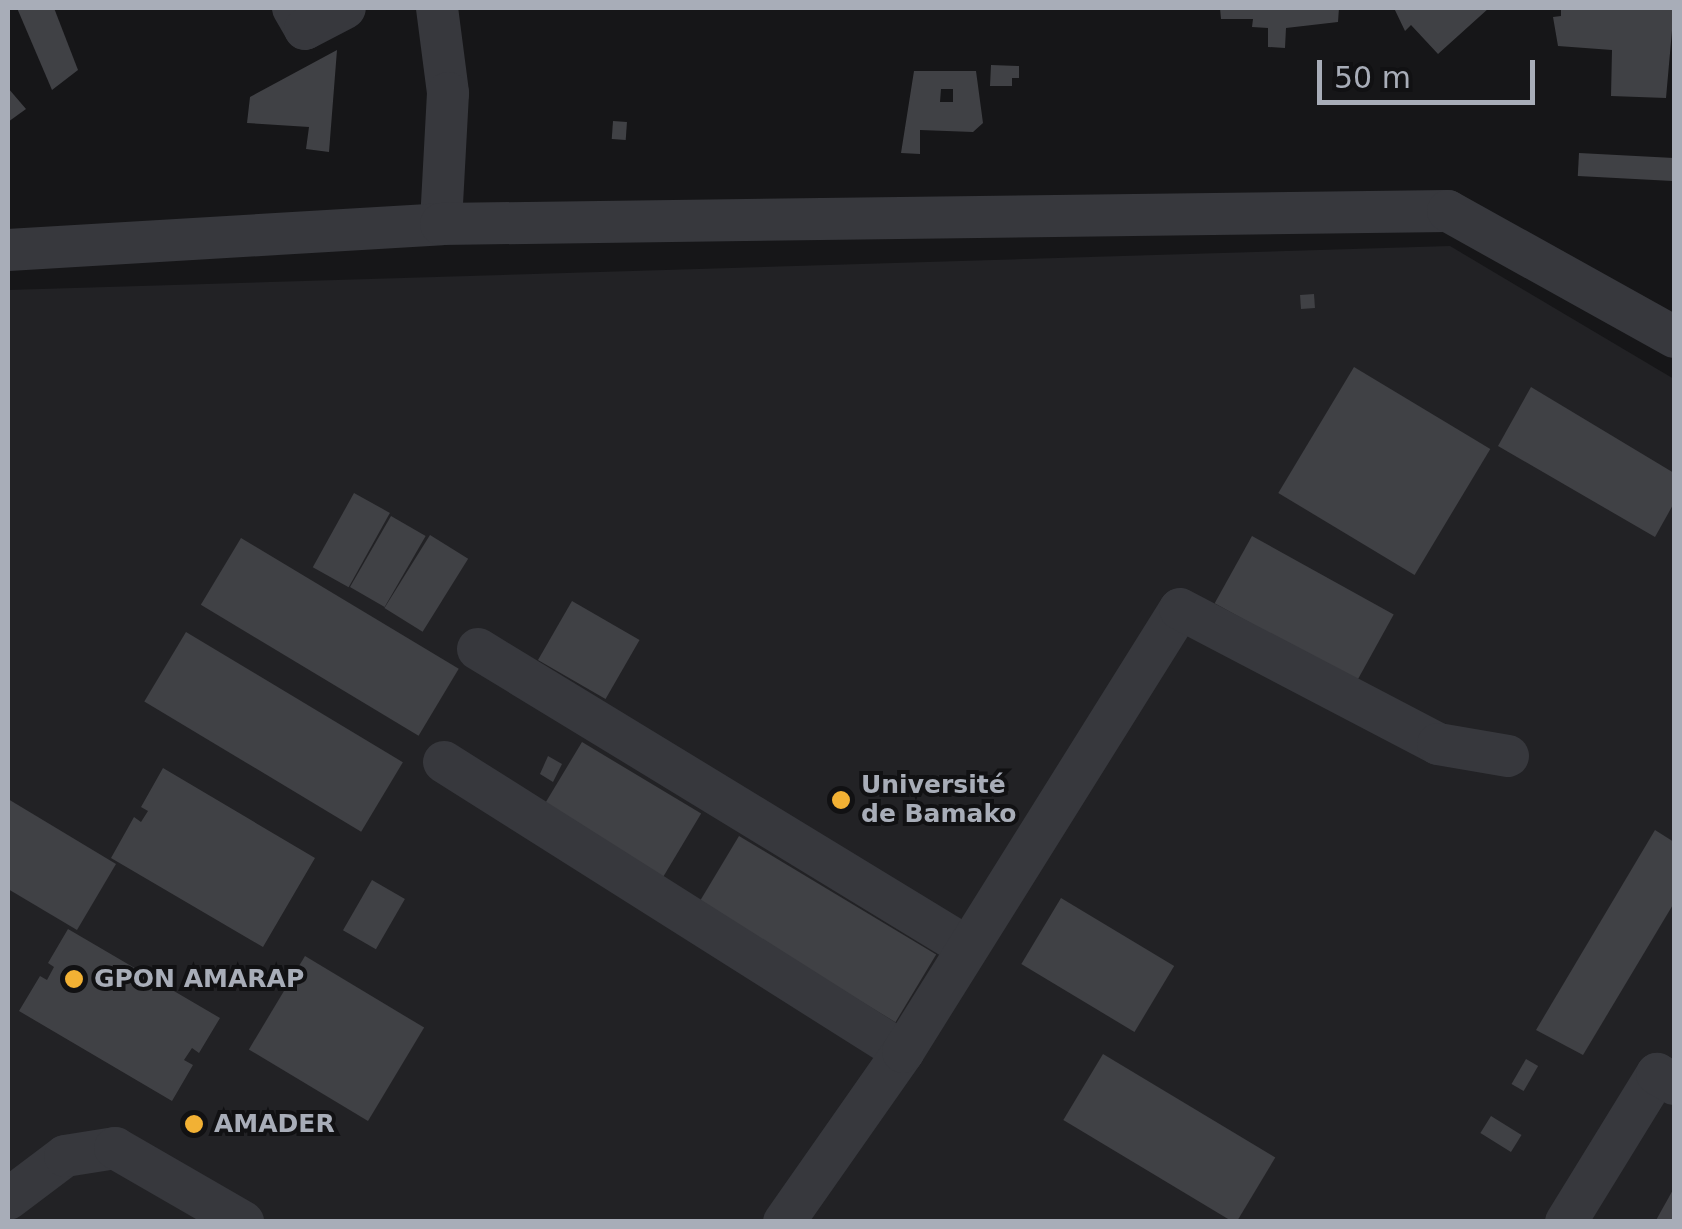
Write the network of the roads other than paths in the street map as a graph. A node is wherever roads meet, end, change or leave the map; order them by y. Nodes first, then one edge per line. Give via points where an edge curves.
1 (293, 8) edge
2 (345, 8) edge
3 (437, 8) edge
4 (441, 224) junction
5 (8, 250) edge
6 (1674, 337) edge
7 (478, 649) dead end
8 (1508, 756) dead end
9 (444, 762) dead end
10 (968, 946) junction
11 (903, 1052) junction
12 (1674, 1084) edge
13 (8, 1199) edge
14 (243, 1222) edge
15 (784, 1222) edge
16 (1566, 1222) edge

1 - 2 street via 305,30
3 - 4 street via 448,93
4 - 5 street
4 - 6 street via 1448,210
7 - 10 street
8 - 10 street via 1438,744 1180,609
9 - 11 street
10 - 11 street
11 - 15 street
12 - 16 street via 1657,1074
13 - 14 street via 65,1156 115,1148

